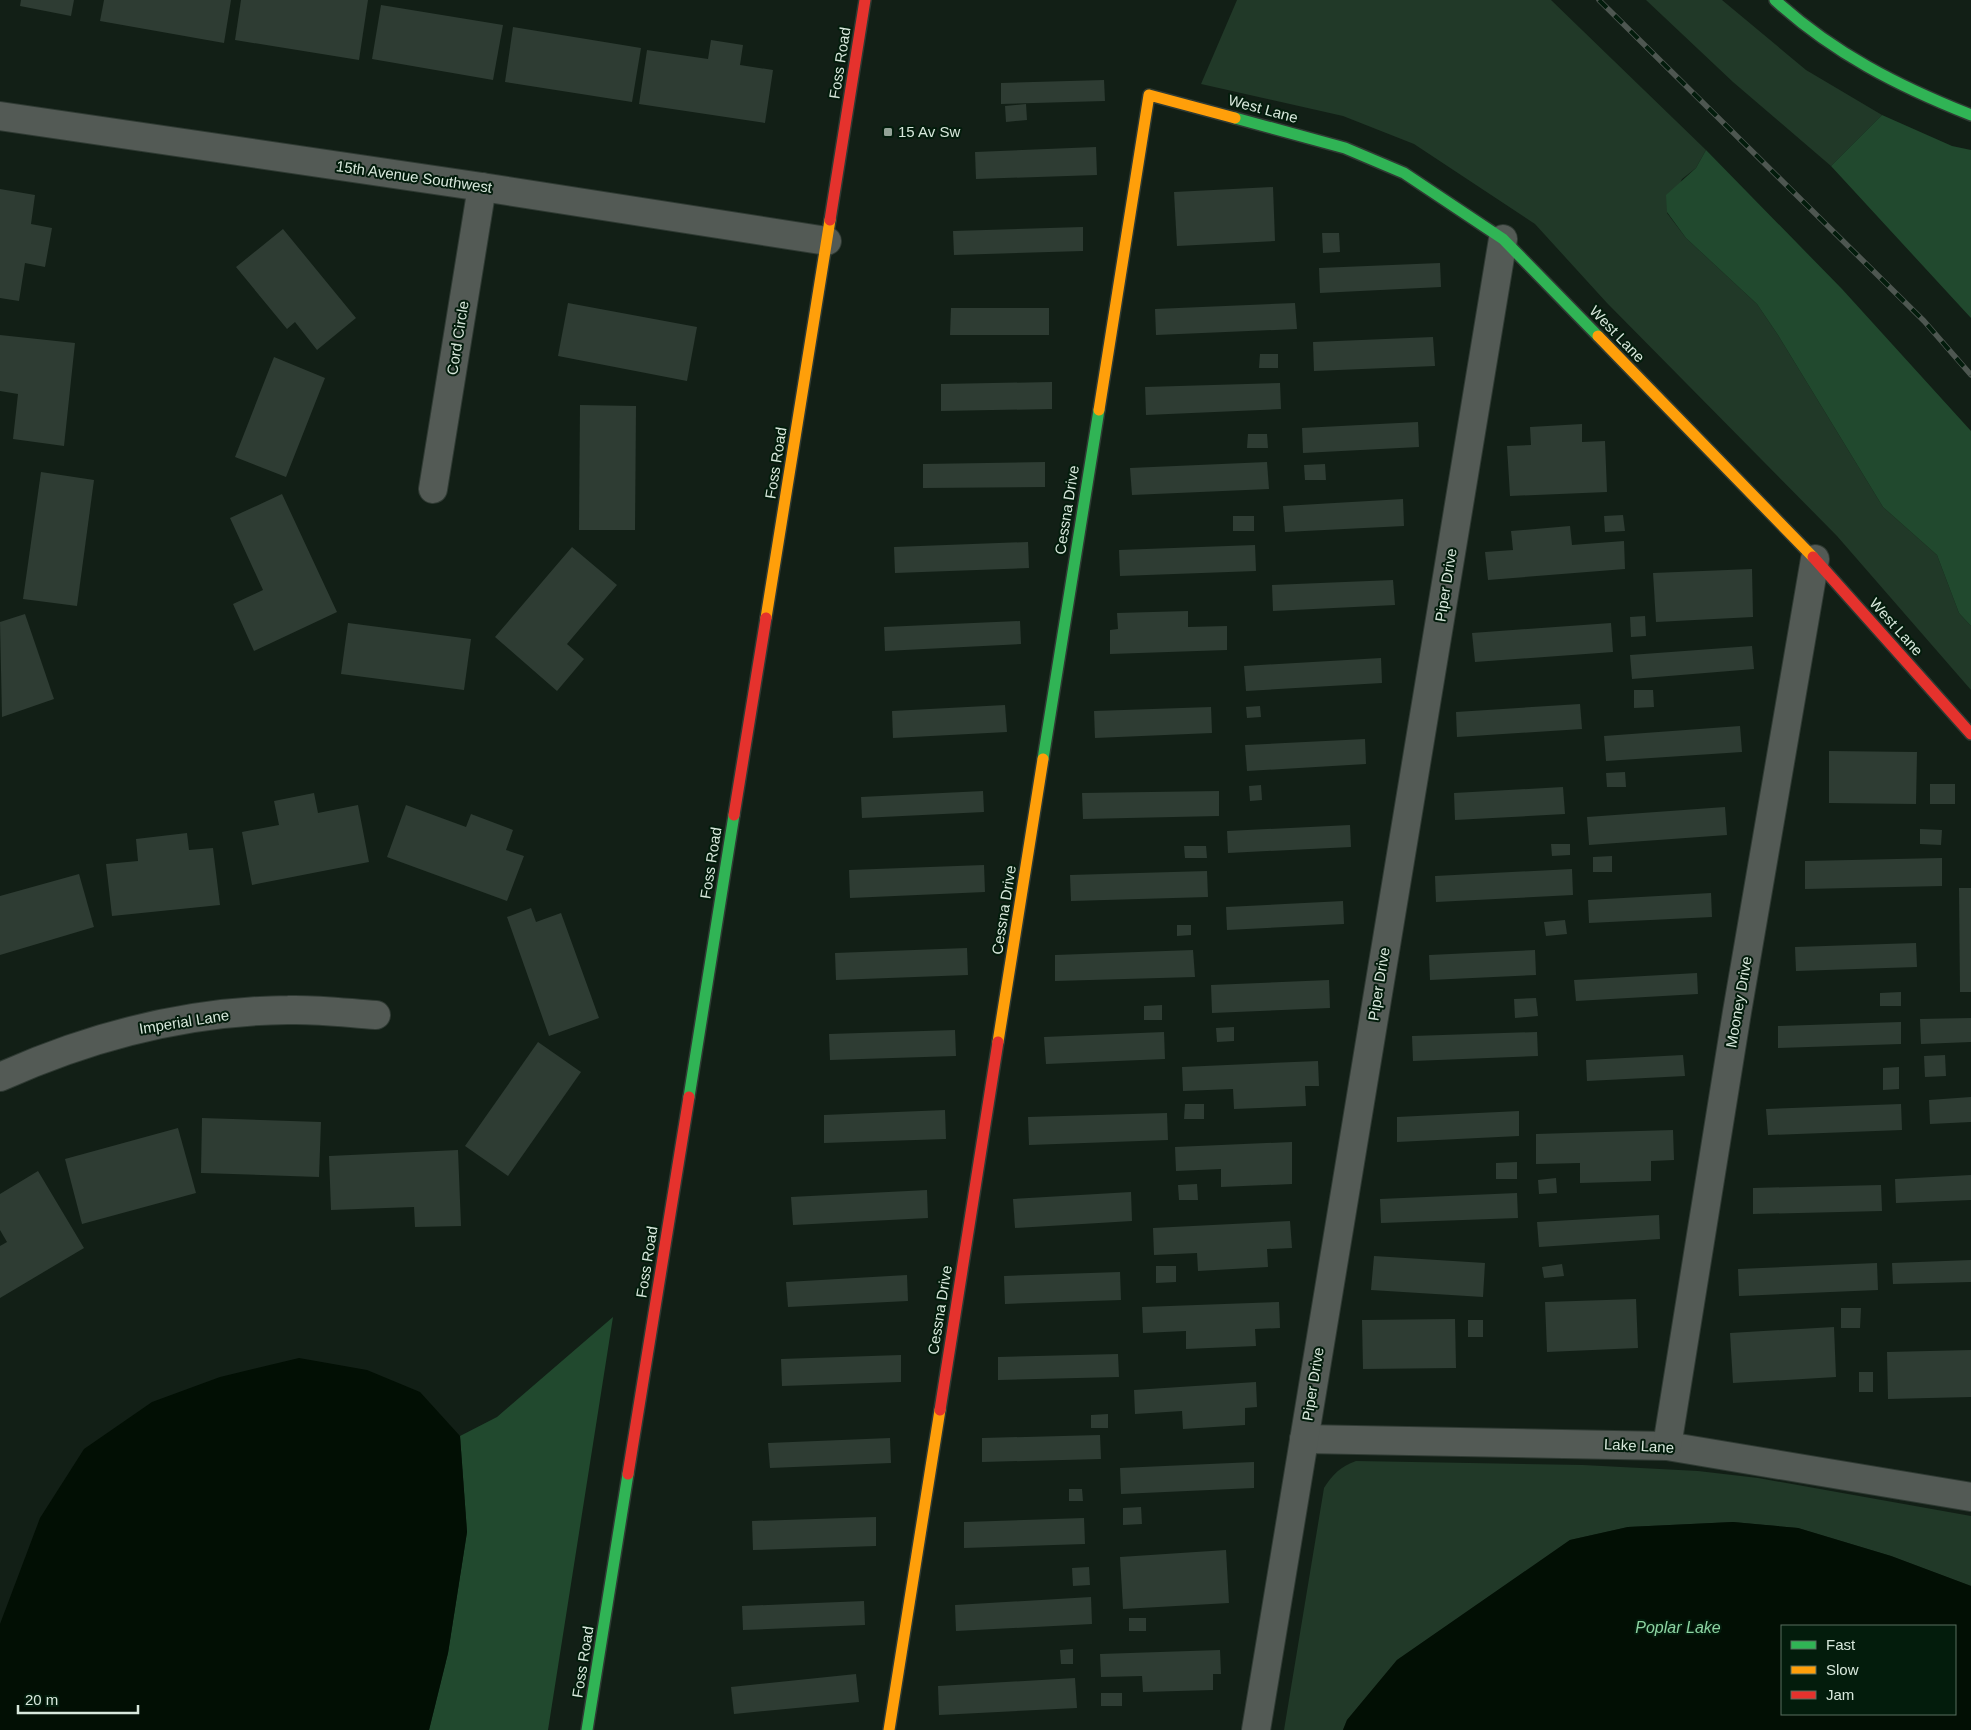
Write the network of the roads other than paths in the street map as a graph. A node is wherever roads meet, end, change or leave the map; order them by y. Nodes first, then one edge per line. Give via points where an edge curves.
1 (865, 0) edge
2 (1775, 0) edge
3 (1149, 95) joint
4 (1971, 115) edge
5 (0, 116) edge
6 (482, 186) junction
7 (1503, 239) junction
8 (827, 241) junction
9 (433, 489) dead end
10 (1815, 559) junction
11 (1971, 734) edge
12 (376, 1014) dead end
13 (0, 1077) edge
14 (1304, 1439) junction
15 (1667, 1446) junction
16 (1971, 1497) edge
17 (587, 1730) edge
18 (889, 1730) edge
19 (1256, 1730) edge

1 - 8 street, Foss Road
2 - 4 street via 1802,25 1860,63 1911,91
3 - 7 street, West Lane via 1345,148 1404,173
3 - 18 street, Cessna Drive
5 - 6 street, 15th Avenue Southwest
6 - 8 street, 15th Avenue Southwest
6 - 9 street, Cord Circle
7 - 10 street, West Lane
7 - 14 street, Piper Drive
8 - 17 street, Foss Road
10 - 11 street, West Lane
10 - 15 street, Mooney Drive
12 - 13 street, Imperial Lane via 288,1010 201,1016 116,1034 46,1056
14 - 15 street, Lake Lane
14 - 19 street, Piper Drive
15 - 16 street, Lake Lane

